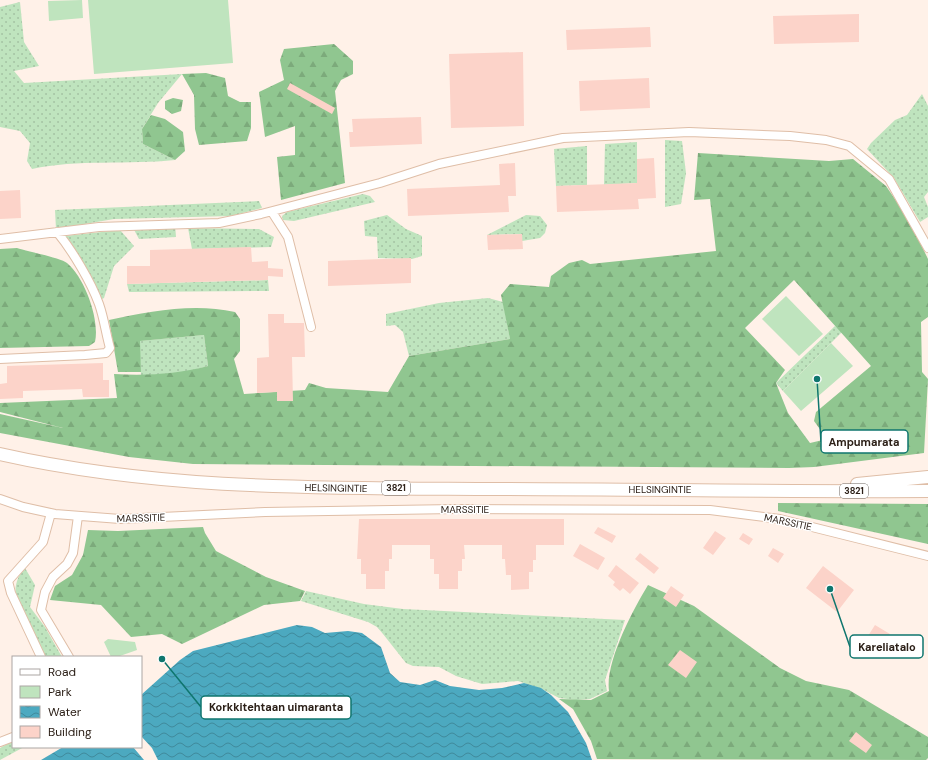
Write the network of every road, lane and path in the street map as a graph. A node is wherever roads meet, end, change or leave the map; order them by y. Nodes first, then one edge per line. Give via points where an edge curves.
1 (272, 212) junction
2 (57, 232) junction
3 (0, 240) edge
4 (928, 248) edge
5 (311, 327) dead end
6 (0, 358) edge
7 (0, 454) edge
8 (928, 478) edge
9 (794, 490) junction
10 (928, 491) edge
11 (0, 499) edge
12 (51, 513) junction
13 (78, 516) junction
14 (928, 556) edge
15 (41, 656) edge
16 (68, 656) edge
17 (12, 737) edge
18 (0, 742) edge

1 - 2 street via 219,223 99,227
1 - 4 street via 388,181 439,164 563,138 689,132 790,136 850,146 876,167 892,185
1 - 5 street via 288,237
2 - 3 street
2 - 6 street via 99,303 110,348 106,353 85,355
7 - 9 main road, HELSINGINTIE / 3821 via 126,477 253,486
8 - 9 main road, HELSINGINTIE / 3821
9 - 10 main road, HELSINGINTIE / 3821
11 - 12 street, MARSSITIE
12 - 13 street, MARSSITIE
12 - 15 street via 44,542 8,581 11,593
13 - 14 street, MARSSITIE via 120,519 266,512 455,509 710,510 780,519
13 - 16 street via 73,553 67,564 53,577 45,592 42,610
17 - 18 street

